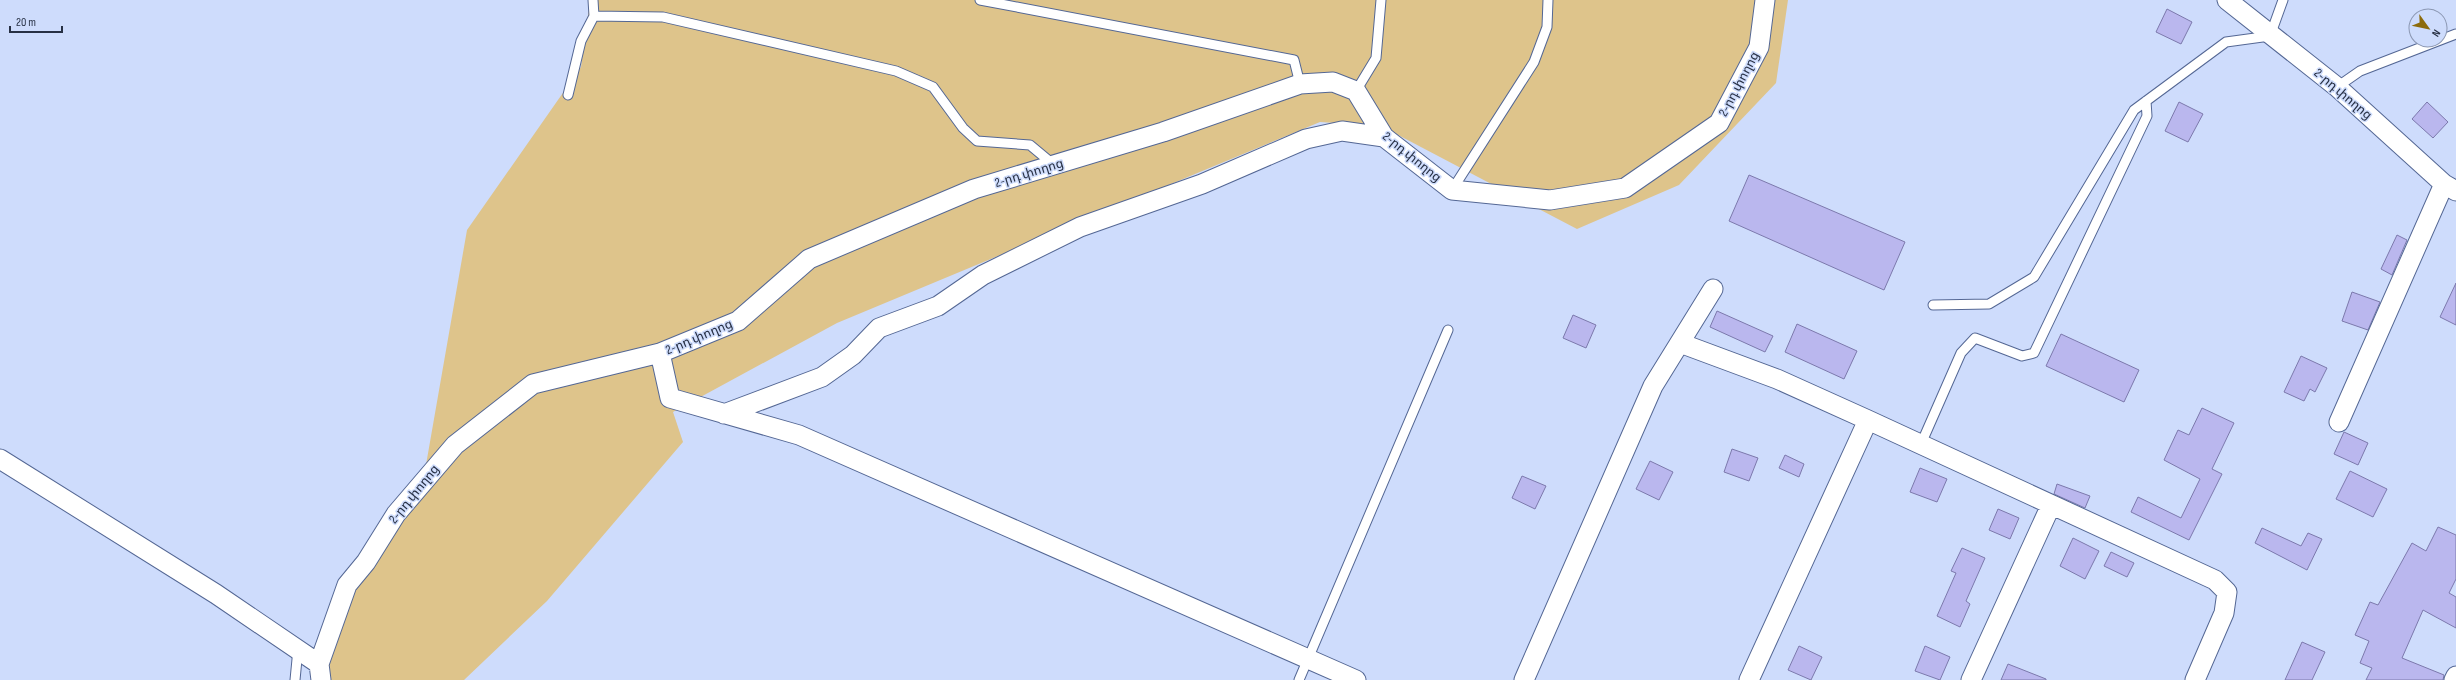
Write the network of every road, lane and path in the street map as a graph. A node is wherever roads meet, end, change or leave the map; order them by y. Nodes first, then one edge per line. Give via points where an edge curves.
1 (593, 0) edge
2 (980, 0) edge
3 (1381, 0) edge
4 (1548, 0) edge
5 (1765, 0) edge
6 (2227, 0) edge
7 (2283, 0) edge
8 (594, 16) junction
9 (2456, 34) edge
10 (2270, 36) junction
11 (1300, 84) junction
12 (2337, 86) junction
13 (1356, 91) junction
14 (568, 95) dead end
15 (2146, 101) junction
16 (1384, 137) junction
17 (1054, 165) junction
18 (2450, 188) edge
19 (1452, 190) junction
20 (1713, 289) dead end
21 (1933, 305) dead end
22 (1448, 330) dead end
23 (1680, 343) junction
24 (660, 354) junction
25 (724, 414) junction
26 (1868, 420) junction
27 (2339, 422) dead end
28 (1921, 444) junction
29 (0, 459) edge
30 (2051, 505) junction
31 (298, 649) junction
32 (1307, 659) junction
33 (320, 672) edge
34 (2456, 676) edge
35 (296, 680) edge
36 (1299, 680) edge
37 (1356, 680) edge
38 (1524, 680) edge
39 (1749, 680) edge
40 (1971, 680) edge
41 (2195, 680) edge
42 (2454, 680) edge

1 - 8 lane
2 - 11 lane via 1294,60
3 - 13 lane via 1376,58
4 - 19 lane via 1547,27 1534,62
5 - 19 street, 2-րդ փողոց via 1759,48 1719,123 1625,188 1550,200
6 - 10 street, 2-րդ փողոց
7 - 10 lane
8 - 14 lane via 581,41
8 - 17 lane via 663,17 896,71 933,87 963,128 977,141 1030,145
9 - 12 lane via 2360,71
10 - 12 street, 2-րդ փողոց
10 - 15 lane via 2226,42
11 - 13 street, 2-րդ փողոց via 1334,82
11 - 17 street, 2-րդ փողոց via 1163,132
12 - 18 street, 2-րդ փողոց
13 - 16 street, 2-րդ փողոց
15 - 21 lane via 2134,110 2034,277 1989,304
15 - 28 lane via 2147,116 2034,353 2022,356 1975,338 1961,353
16 - 19 street, 2-րդ փողոց
16 - 25 street via 1342,131 1306,139 1202,184 1080,227 982,275 938,306 879,328 853,355 822,378 791,387
17 - 24 street, 2-րդ փողոց via 974,190 810,259 738,321
18 - 27 street
20 - 23 street
22 - 32 lane
23 - 26 street via 1777,379
23 - 38 street via 1653,386
24 - 25 street via 670,398
24 - 33 street, 2-րդ փողոց via 533,384 455,445 396,514 366,562 347,585
25 - 32 street via 799,435
26 - 28 street
26 - 39 street
28 - 30 street
29 - 31 street via 216,594
30 - 40 street
30 - 41 street via 2215,580 2227,592 2224,613
31 - 33 street
31 - 35 lane
32 - 36 lane
32 - 37 street
34 - 42 street

